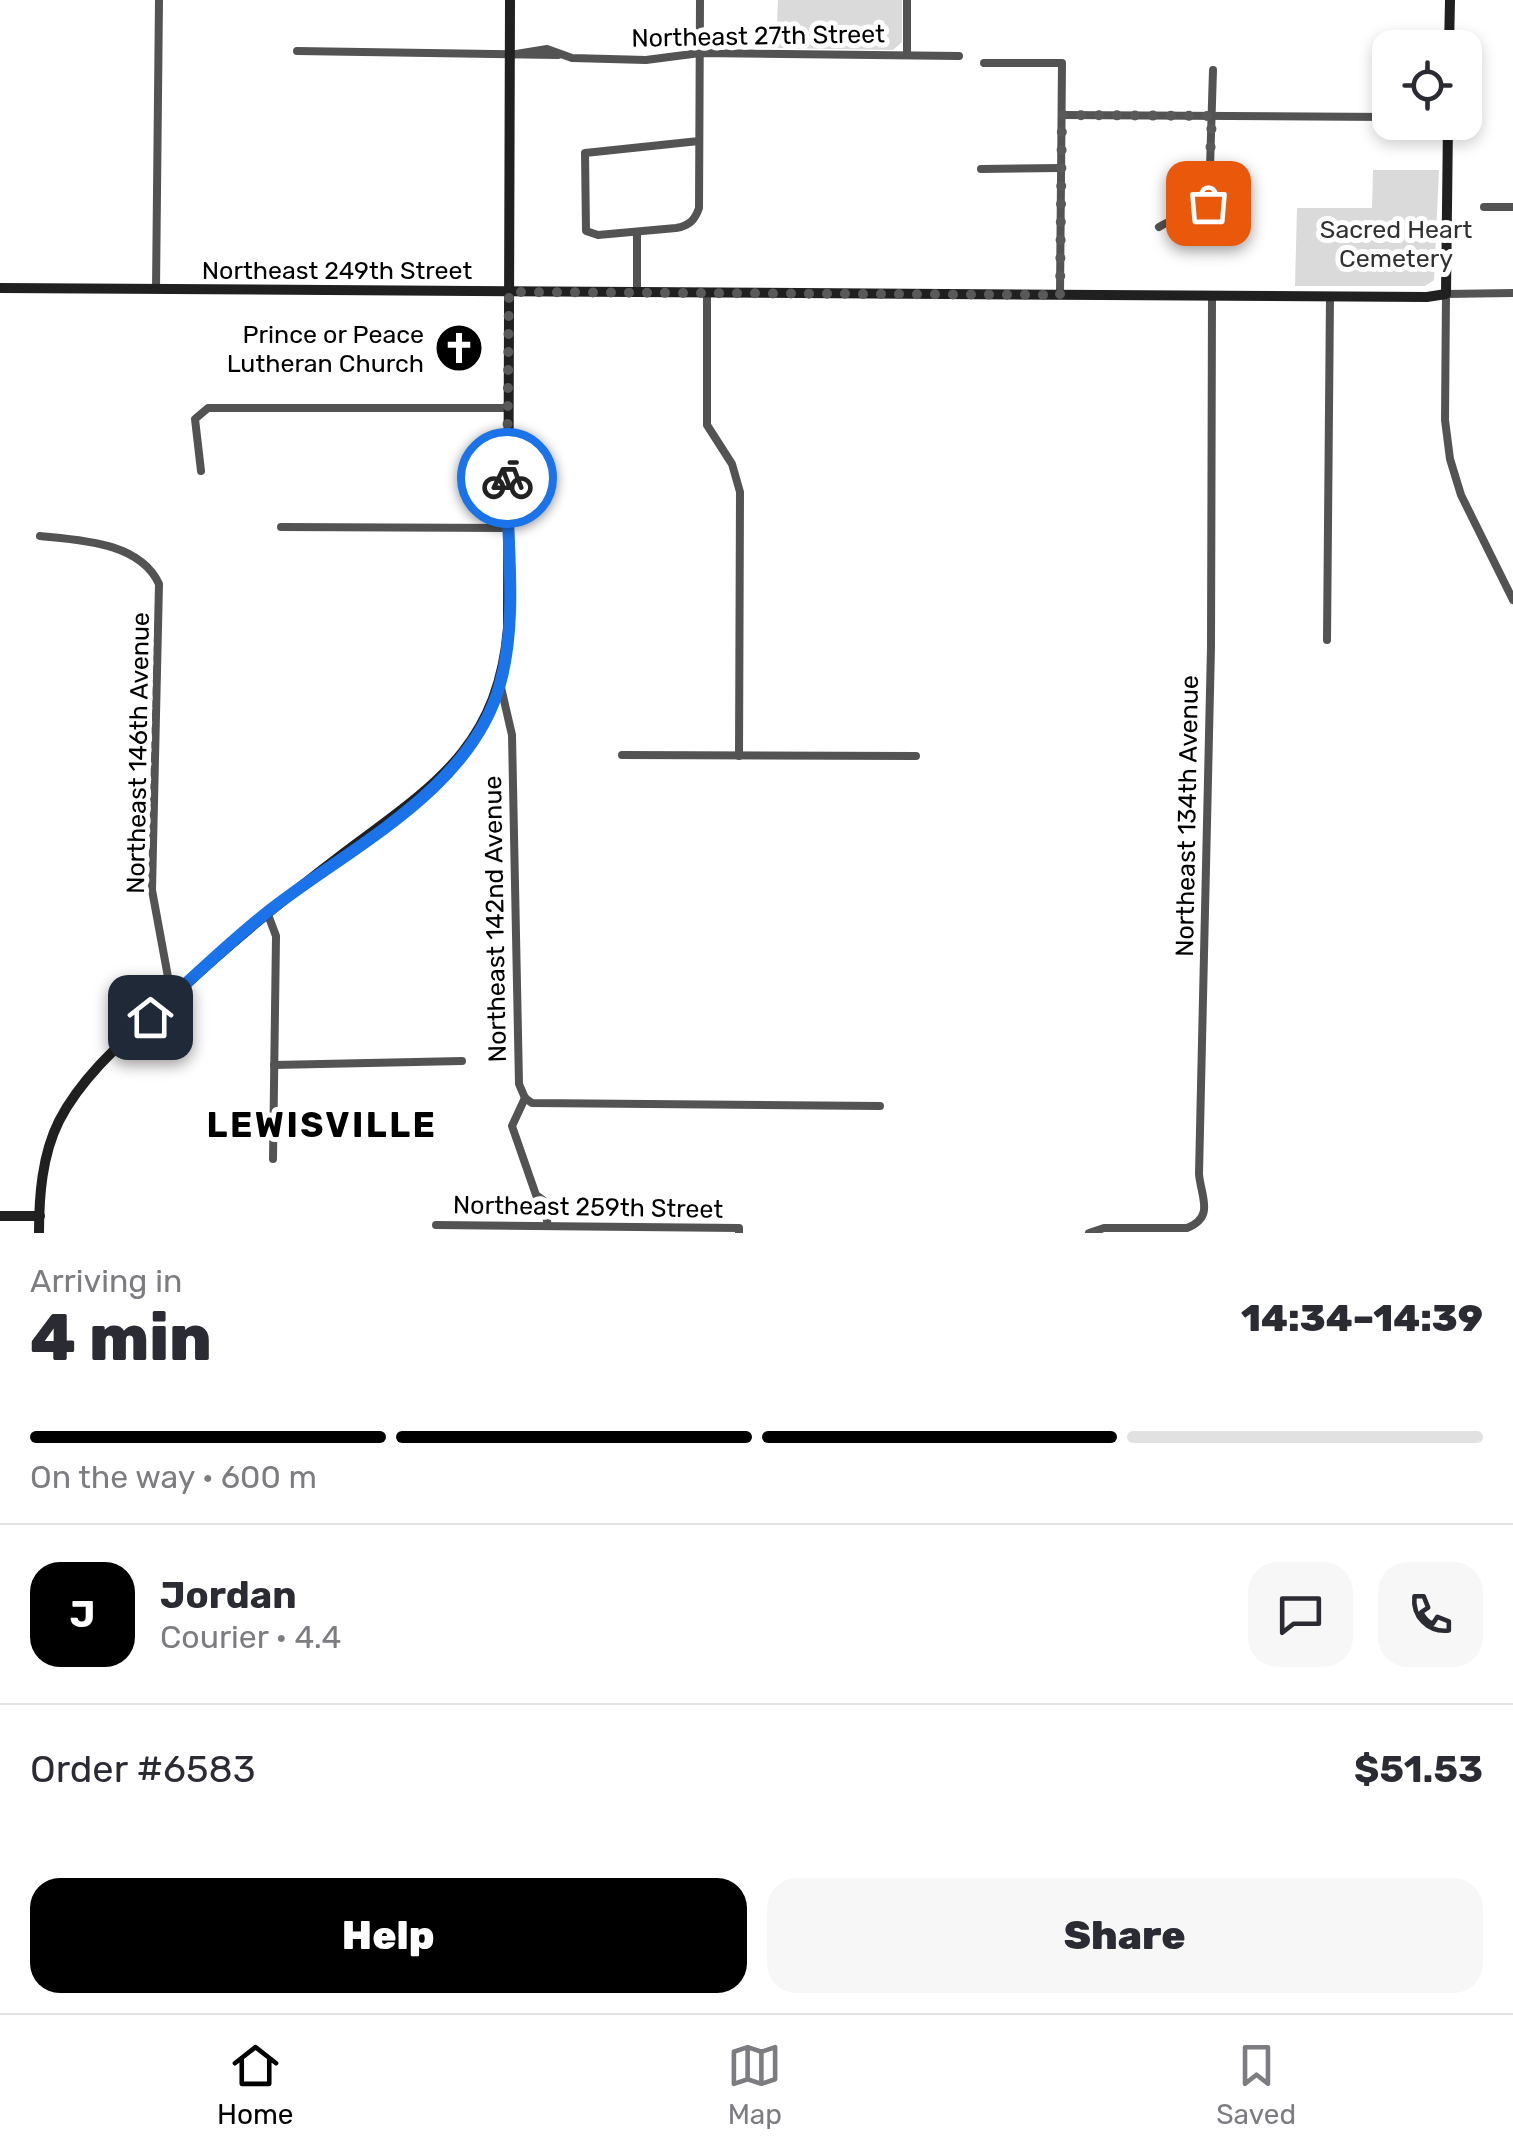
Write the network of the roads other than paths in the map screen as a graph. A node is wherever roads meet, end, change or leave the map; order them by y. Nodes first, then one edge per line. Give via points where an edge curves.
1 (159, 0) edge
2 (510, 0) edge
3 (700, 0) edge
4 (907, 0) edge
5 (1450, 0) edge
6 (1450, 30) edge
7 (297, 51) dead end
8 (700, 53) junction
9 (906, 53) junction
10 (510, 55) junction
11 (959, 56) dead end
12 (984, 62) dead end
13 (1213, 70) dead end
14 (1062, 115) junction
15 (1212, 116) junction
16 (1372, 117) edge
17 (1448, 140) edge
18 (699, 141) junction
19 (981, 168) dead end
20 (1061, 168) junction
21 (1484, 207) dead end
22 (1513, 207) edge
23 (1159, 227) dead end
24 (637, 232) junction
25 (0, 288) edge
26 (156, 289) junction
27 (509, 292) junction
28 (636, 293) junction
29 (707, 293) junction
30 (1513, 293) edge
31 (1446, 294) junction
32 (1060, 295) junction
33 (1212, 296) junction
34 (1330, 296) junction
35 (508, 408) junction
36 (201, 471) dead end
37 (281, 527) dead end
38 (507, 528) junction
39 (40, 536) dead end
40 (1513, 600) edge
41 (1327, 640) dead end
42 (500, 683) junction
43 (622, 755) dead end
44 (739, 756) junction
45 (916, 756) dead end
46 (267, 912) junction
47 (176, 993) junction
48 (462, 1060) dead end
49 (274, 1065) junction
50 (525, 1098) junction
51 (880, 1106) dead end
52 (273, 1159) dead end
53 (0, 1216) edge
54 (39, 1224) edge
55 (436, 1225) dead end
56 (548, 1226) junction
57 (739, 1231) edge
58 (1090, 1233) edge

1 - 26 street
2 - 10 street, Northeast 142nd Avenue
3 - 8 street
4 - 9 street
5 - 6 street
7 - 10 street, Northeast 27th Street
8 - 9 street, Northeast 27th Street
8 - 10 street, Northeast 27th Street via 646,60
8 - 18 street
9 - 11 street, Northeast 27th Street
10 - 27 street, Northeast 142nd Avenue
12 - 14 street via 1062,63
13 - 15 street
14 - 15 street
14 - 20 street
15 - 16 street
15 - 23 street via 1208,203
17 - 31 street
18 - 24 street via 694,220
18 - 24 street via 585,153 583,224 590,234
19 - 20 street
20 - 32 street
21 - 22 street
24 - 28 street
25 - 26 street, Northeast 249th Street
26 - 27 street, Northeast 249th Street
27 - 28 street, Northeast 249th Street
27 - 35 street, Northeast 142nd Avenue
28 - 29 street, Northeast 249th Street
29 - 32 street, Northeast 249th Street
29 - 44 street via 707,424 732,464 740,492
30 - 31 street, Northeast 249th Street
31 - 34 street, Northeast 249th Street
31 - 40 street via 1450,459
32 - 33 street, Northeast 249th Street
33 - 34 street, Northeast 249th Street
33 - 58 street, Northeast 134th Avenue via 1199,1165 1206,1209 1188,1228
34 - 41 street
35 - 36 street via 208,408 195,420
35 - 38 street, Northeast 142nd Avenue
37 - 38 street
38 - 42 street, Northeast 142nd Avenue via 508,628
39 - 47 street, Northeast 146th Avenue via 120,550 146,564 159,584 152,890
42 - 46 street via 475,738 434,787
42 - 50 street, Northeast 142nd Avenue via 512,734 518,1084
43 - 44 street
44 - 45 street
46 - 47 street
46 - 49 street via 276,936
47 - 54 street via 74,1097 47,1156
48 - 49 street
49 - 52 street
50 - 51 street
50 - 56 street, Northeast 142nd Avenue via 512,1126
53 - 54 street
55 - 56 street, Northeast 259th Street
56 - 57 street, Northeast 259th Street

